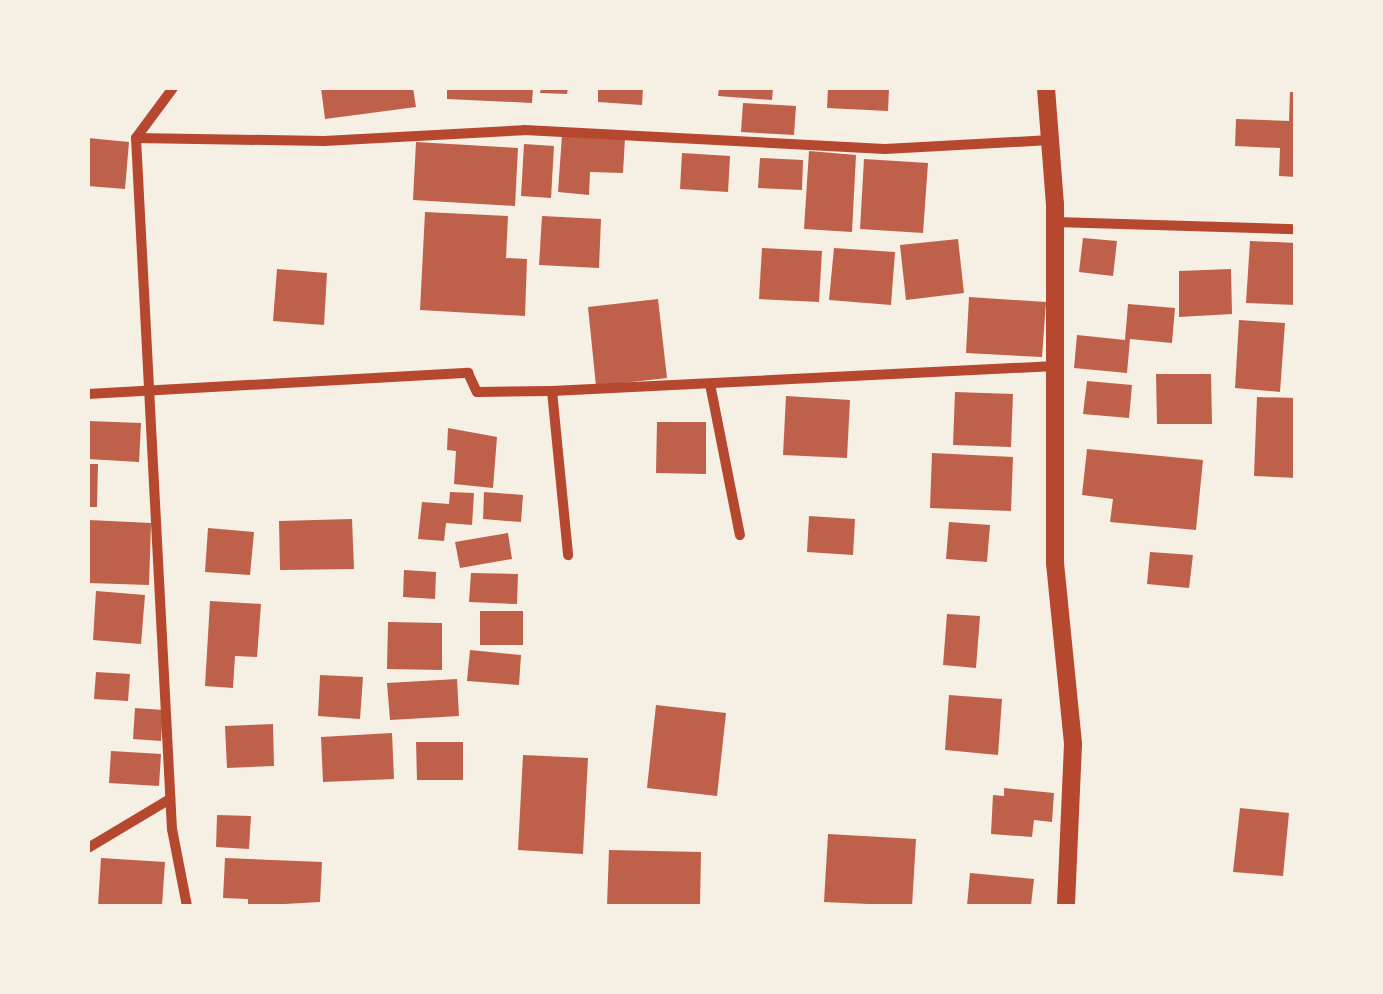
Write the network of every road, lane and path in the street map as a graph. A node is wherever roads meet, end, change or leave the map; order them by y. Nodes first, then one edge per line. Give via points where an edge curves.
1 (173, 88) edge
2 (1046, 88) edge
3 (136, 138) junction
4 (1050, 140) junction
5 (1055, 222) junction
6 (1296, 229) edge
7 (1055, 366) junction
8 (710, 384) junction
9 (152, 388) junction
10 (552, 391) junction
11 (88, 394) edge
12 (740, 535) dead end
13 (568, 555) dead end
14 (170, 799) junction
15 (88, 848) edge
16 (187, 906) edge
17 (1066, 906) edge

1 - 3 street
2 - 4 street
3 - 4 street via 324,141 524,130 884,149
3 - 9 street
4 - 5 street
5 - 6 street
5 - 7 street
7 - 8 street
7 - 17 street via 1055,563 1074,744
8 - 10 street
8 - 12 street
9 - 10 street via 468,373 478,392
9 - 11 street
9 - 14 street
10 - 13 street
14 - 15 street
14 - 16 street

